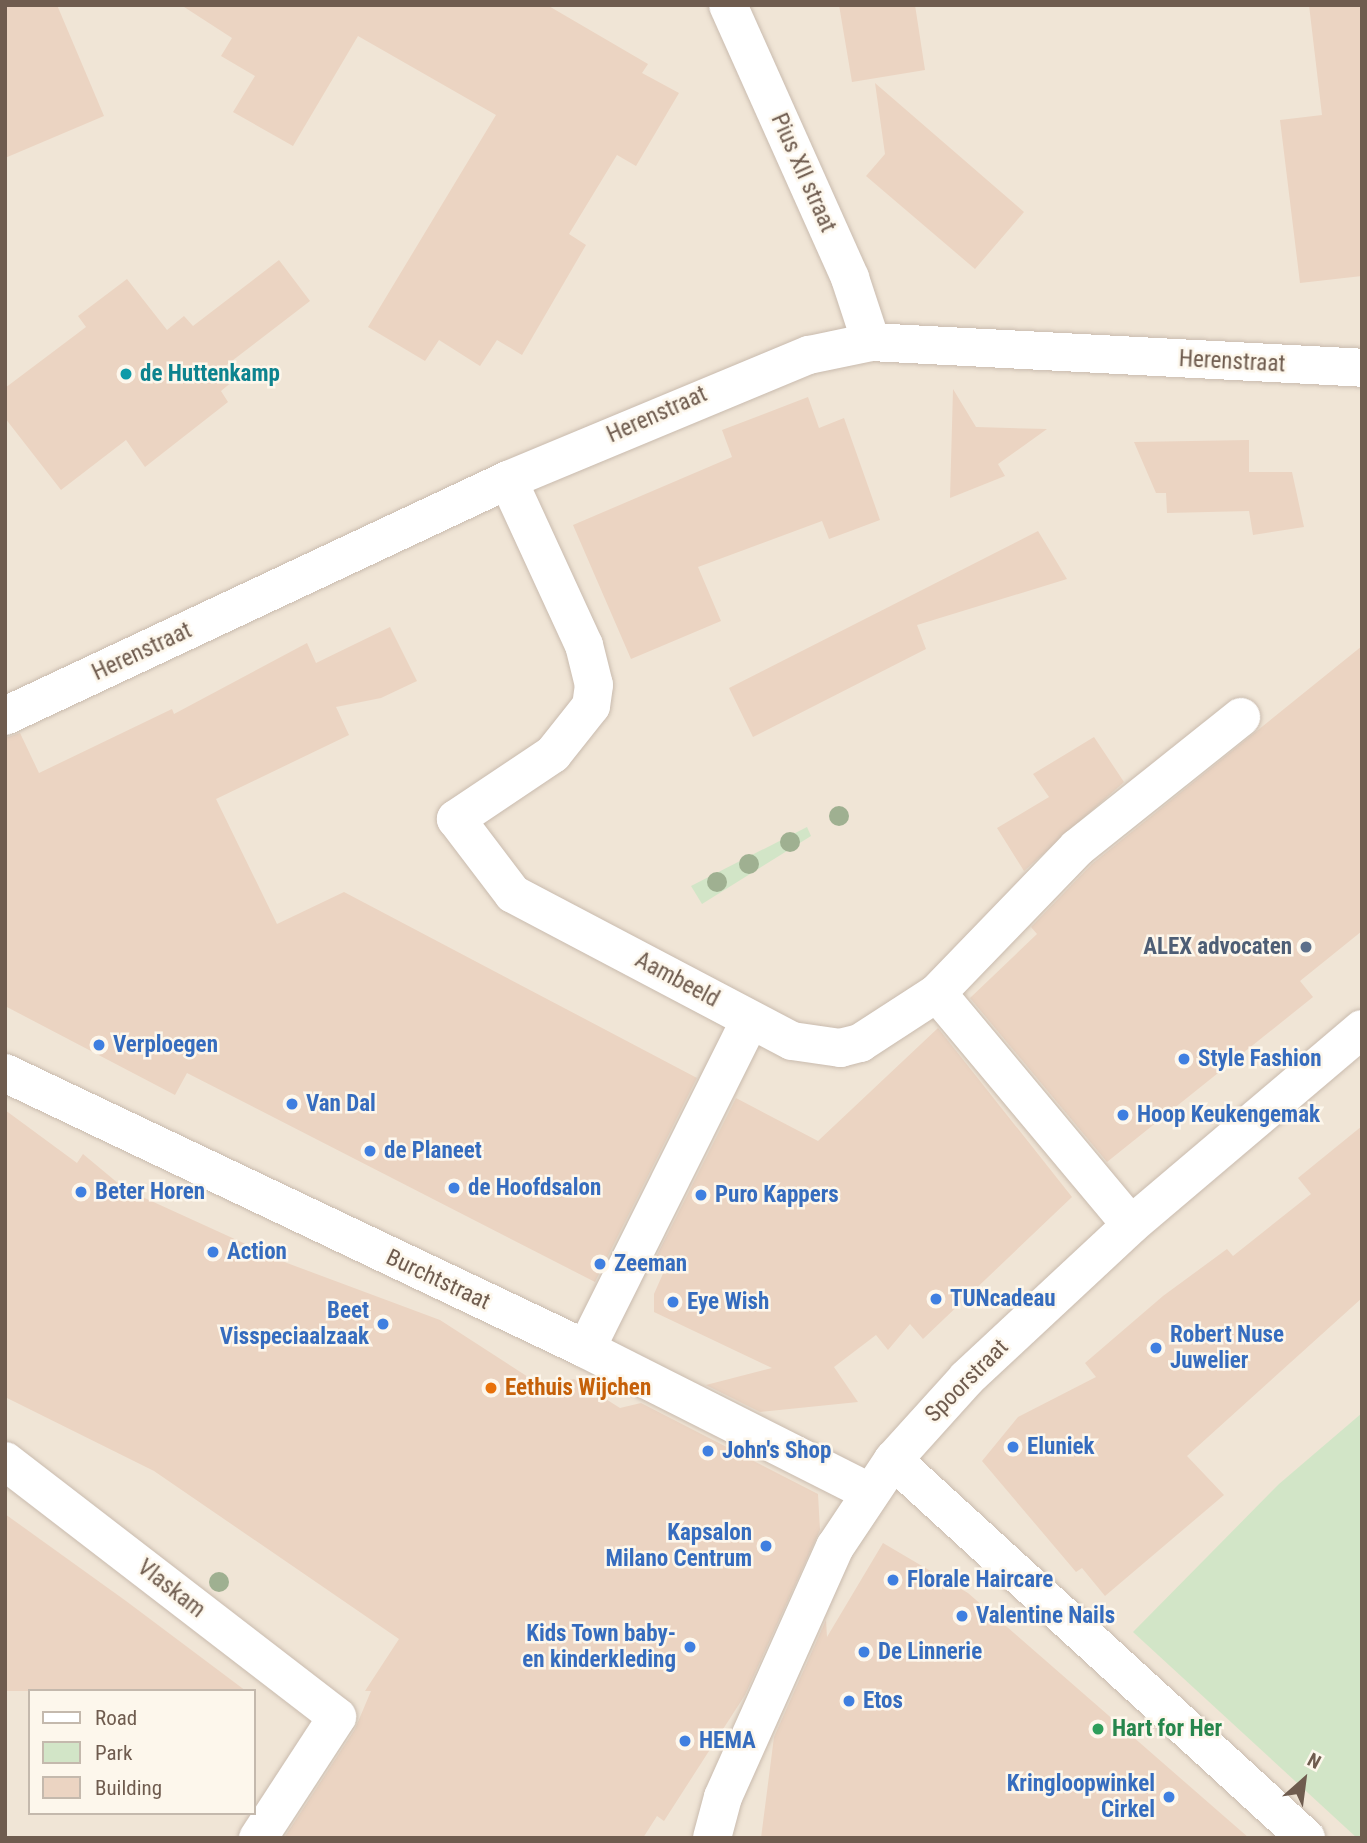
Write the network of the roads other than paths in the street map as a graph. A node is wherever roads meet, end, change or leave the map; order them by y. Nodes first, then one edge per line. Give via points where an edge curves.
1 (728, 5) edge
2 (871, 342) junction
3 (1362, 368) edge
4 (508, 480) junction
5 (5, 716) edge
6 (1241, 717) dead end
7 (937, 993) junction
8 (750, 1020) junction
9 (1362, 1029) edge
10 (5, 1073) edge
11 (1131, 1225) junction
12 (586, 1349) junction
13 (893, 1460) junction
14 (5, 1461) edge
15 (869, 1492) junction
16 (257, 1838) edge
17 (712, 1838) edge
18 (1306, 1838) edge

1 - 2 street, Pius XII straat via 850,278
2 - 3 street, Herenstraat
2 - 4 street, Herenstraat via 737,380
4 - 5 street, Herenstraat
4 - 8 street, Aambeeld via 584,645 594,685 591,706 554,754 456,819 513,894
6 - 7 street, Aambeeld via 1077,848
7 - 8 street, Aambeeld via 879,1034 839,1048 792,1041
7 - 11 street
8 - 12 street
9 - 11 street, Spoorstraat
10 - 12 street, Burchtstraat
11 - 13 street, Spoorstraat via 967,1378
12 - 15 street, Burchtstraat
13 - 15 street, Spoorstraat
13 - 18 street
14 - 16 street, Vlaskam via 337,1717
15 - 17 street, Spoorstraat via 835,1547 723,1797

